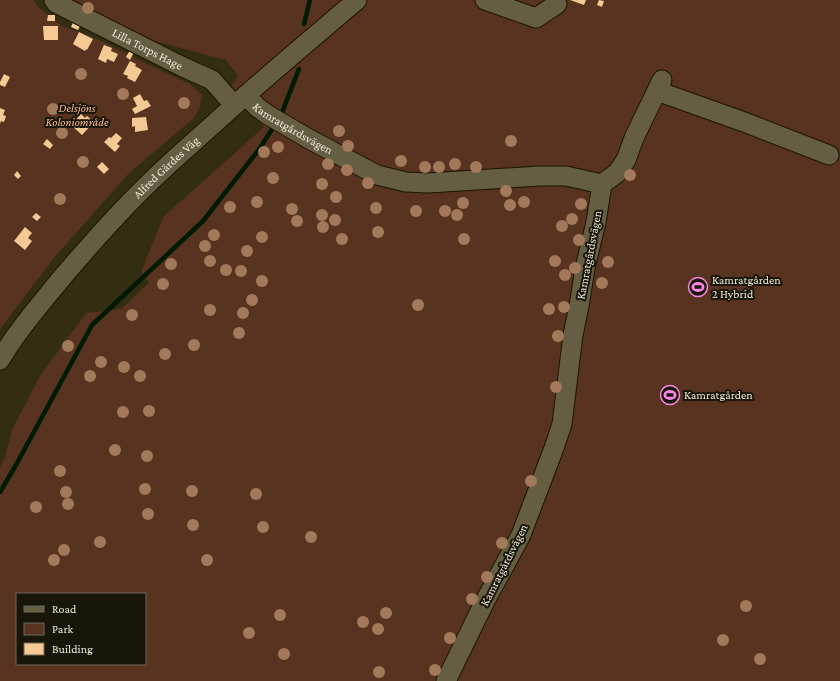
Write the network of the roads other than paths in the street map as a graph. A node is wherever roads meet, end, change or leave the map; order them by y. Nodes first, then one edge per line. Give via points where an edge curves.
1 (54, 0) edge
2 (357, 0) edge
3 (485, 0) edge
4 (557, 4) dead end
5 (240, 100) junction
6 (829, 155) dead end
7 (602, 184) junction
8 (0, 360) edge
9 (446, 681) edge

1 - 5 street, Lilla Torps Hage via 212,80
2 - 5 street, Alfred Gärdes Väg
3 - 4 street via 536,18
5 - 7 street, Kamratgårdsvägen via 378,175 406,182 566,176
5 - 8 street, Alfred Gärdes Väg via 179,154 115,218 39,306
6 - 7 street via 659,86 626,160 617,173
7 - 9 street, Kamratgårdsvägen via 573,335 562,424 521,535

